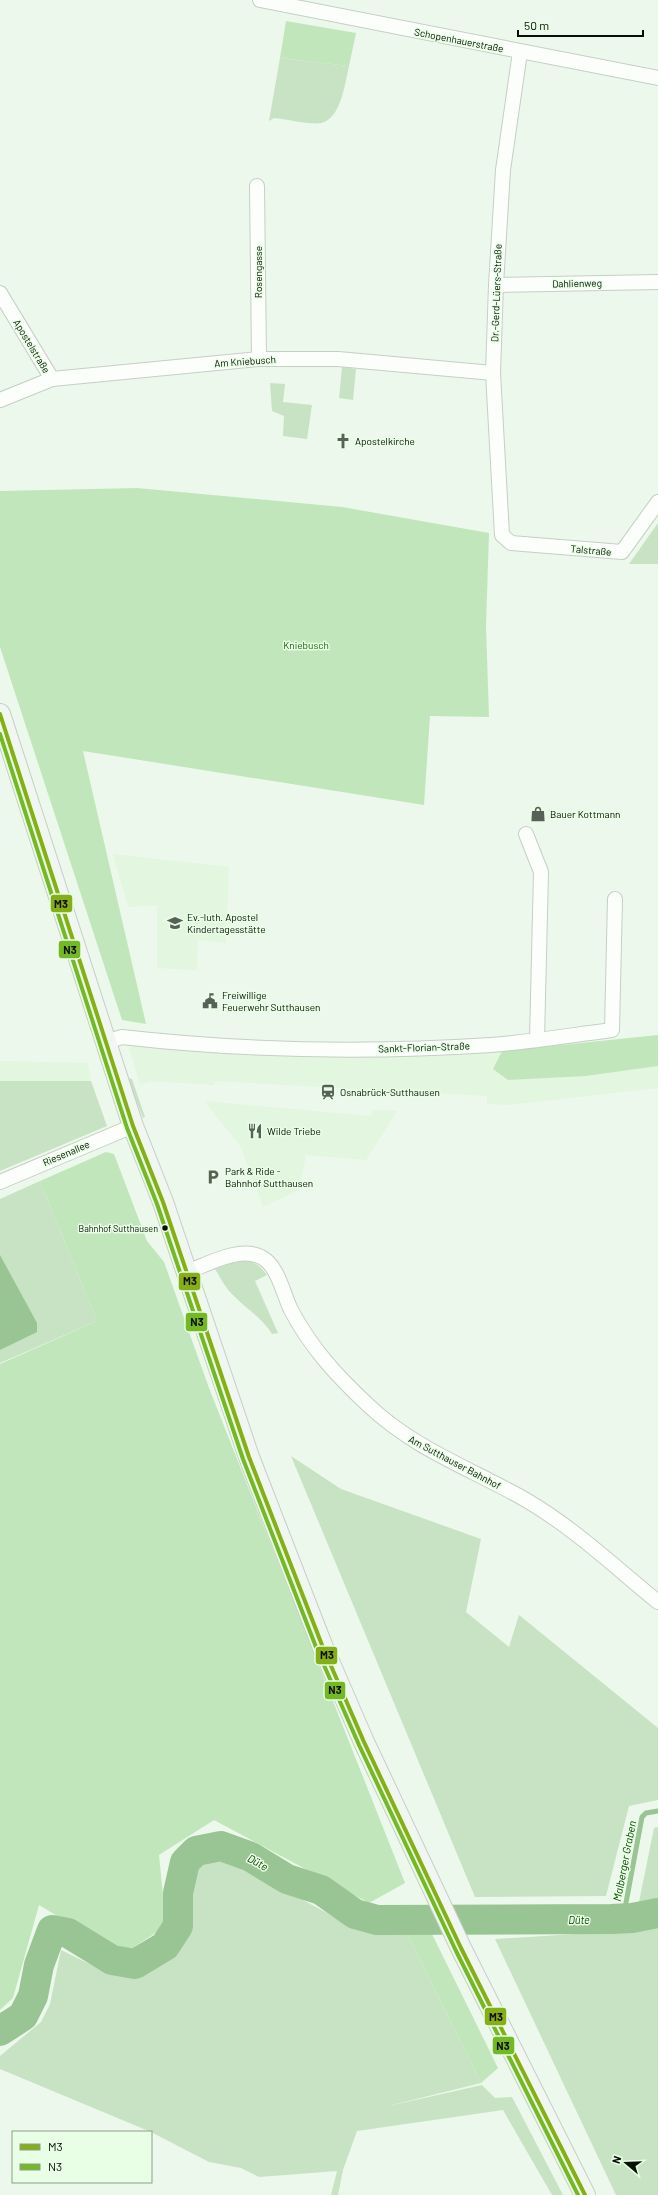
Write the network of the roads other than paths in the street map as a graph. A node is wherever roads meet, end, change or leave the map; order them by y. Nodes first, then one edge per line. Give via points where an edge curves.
1 (260, 0) edge
2 (520, 52) junction
3 (658, 78) edge
4 (257, 186) dead end
5 (658, 282) edge
6 (496, 285) junction
7 (0, 293) edge
8 (258, 358) junction
9 (494, 373) junction
10 (52, 379) junction
11 (0, 400) edge
12 (658, 502) edge
13 (502, 534) joint
14 (0, 714) edge
15 (526, 834) dead end
16 (615, 899) dead end
17 (537, 1039) junction
18 (106, 1042) junction
19 (133, 1126) junction
20 (0, 1182) edge
21 (187, 1272) junction
22 (658, 1602) edge
23 (585, 2195) edge

1 - 2 street, Schopenhauerstraße
2 - 3 street, Schopenhauerstraße
2 - 6 street, Dr.-Gerd-Lüers-Straße via 503,170
4 - 8 street, Rosengasse
5 - 6 street, Dahlienweg
6 - 9 street, Dr.-Gerd-Lüers-Straße
7 - 10 street, Apostelstraße
8 - 9 street, Am Kniebusch via 338,359
8 - 10 street, Am Kniebusch
9 - 13 street, Dr.-Gerd-Lüers-Straße
10 - 11 street, Am Kniebusch
12 - 13 street, Talstraße via 622,552 511,543
14 - 18 street
15 - 17 street via 541,872
16 - 17 street, Sankt-Florian-Straße via 612,1030
17 - 18 street, Sankt-Florian-Straße via 492,1045 334,1050 230,1047 122,1037
18 - 19 street
19 - 20 street, Riesenallee
19 - 21 street
21 - 22 street, Am Sutthauser Bahnhof via 238,1254 251,1253 262,1257 270,1264 310,1343 336,1375 386,1423 424,1448 526,1500 570,1529
21 - 23 street via 249,1457 319,1638 364,1742 461,1948

